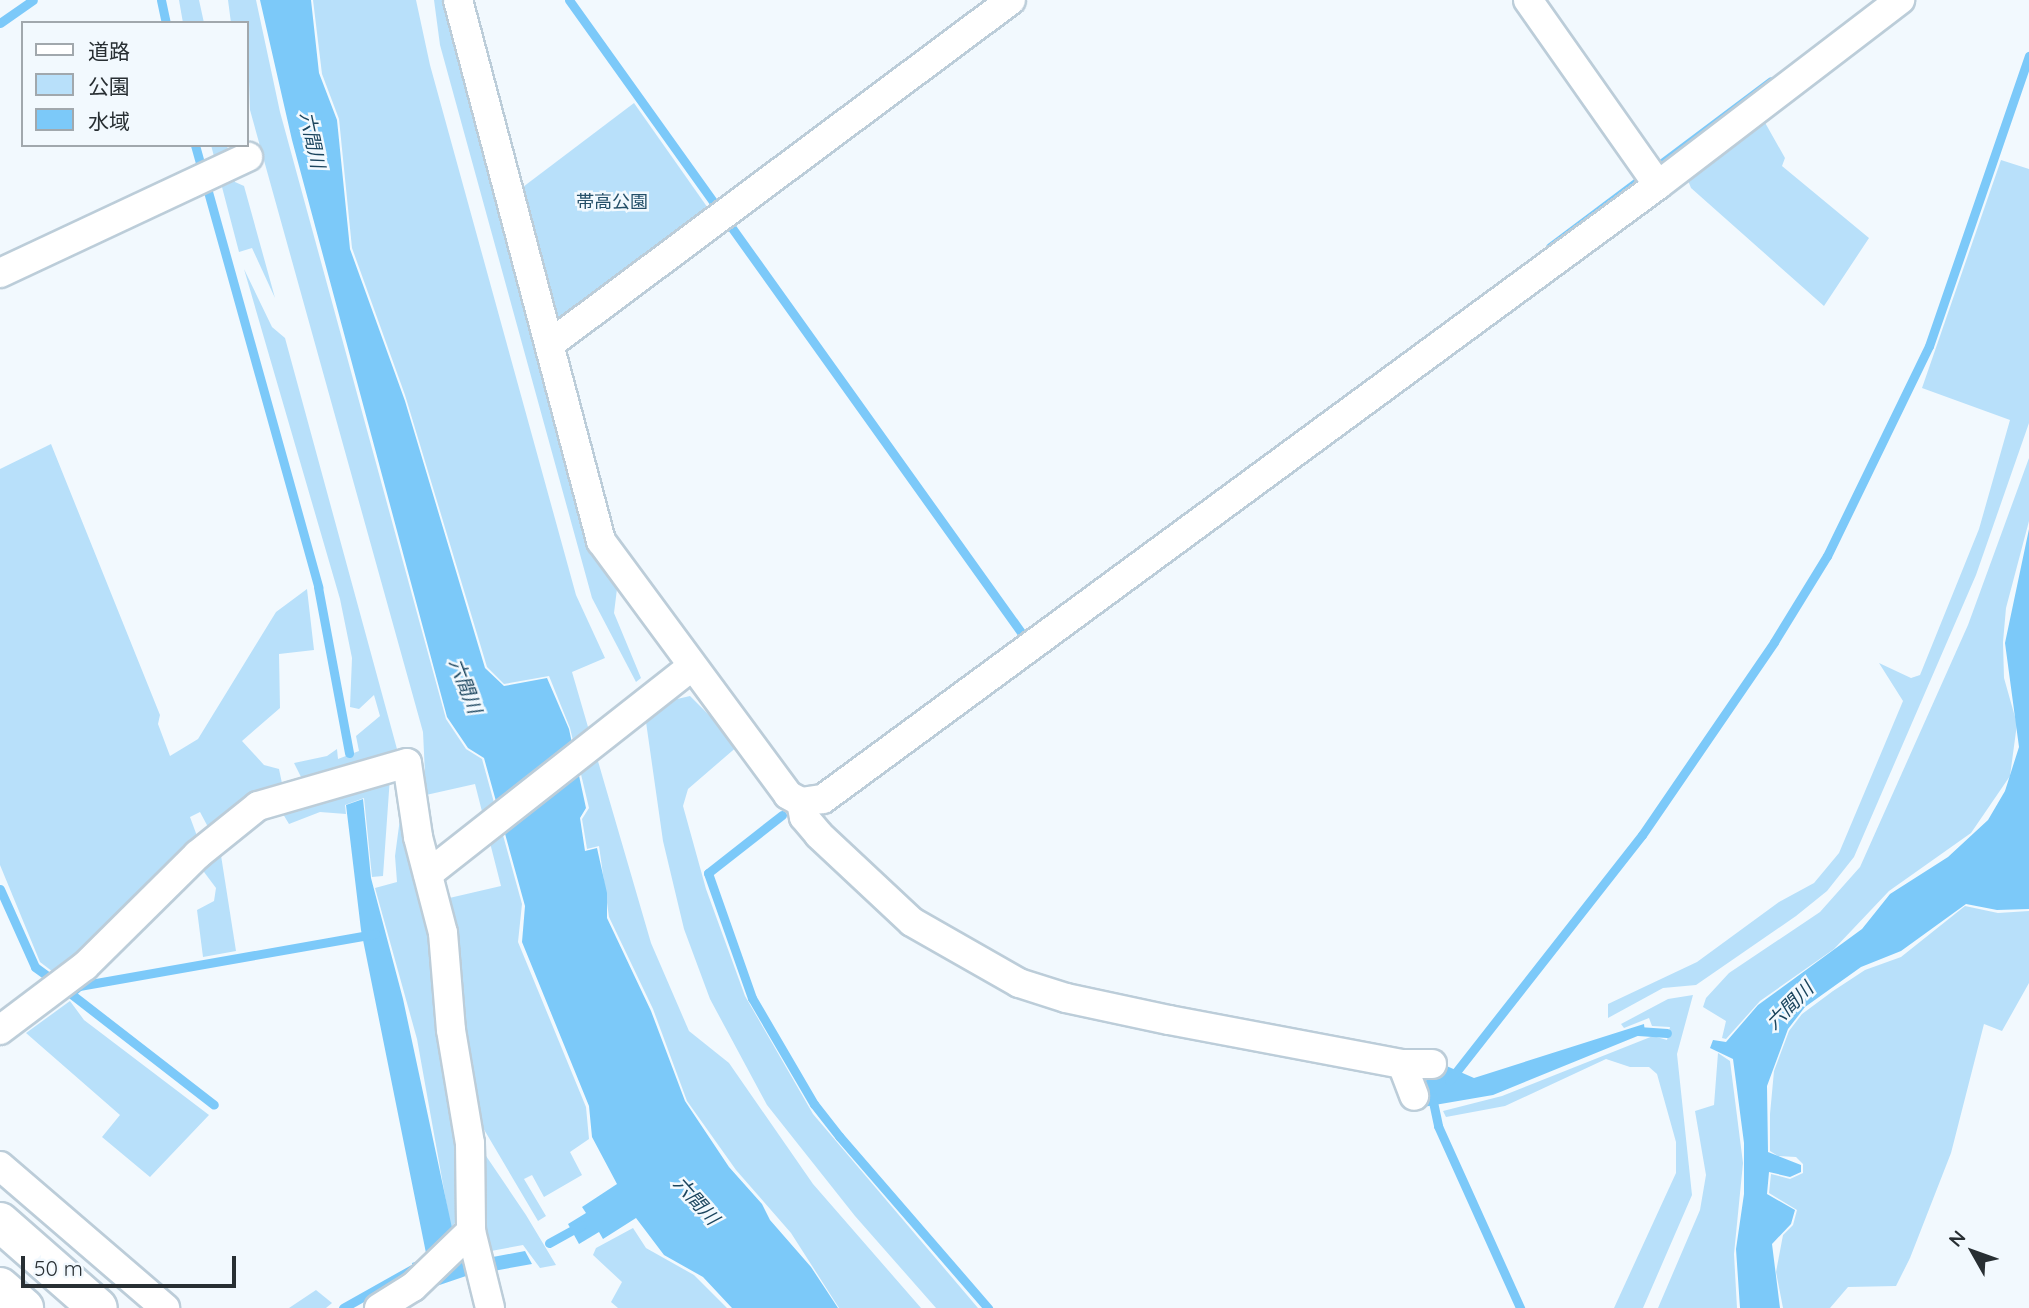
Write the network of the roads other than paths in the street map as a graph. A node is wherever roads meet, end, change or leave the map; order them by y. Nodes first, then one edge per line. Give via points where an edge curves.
1 (458, 0) edge
2 (1011, 0) edge
3 (1528, 0) edge
4 (1899, 0) edge
5 (248, 157) dead end
6 (1651, 175) junction
7 (0, 272) edge
8 (550, 344) junction
9 (692, 666) junction
10 (801, 803) junction
11 (437, 867) junction
12 (0, 1030) edge
13 (1402, 1064) junction
14 (1432, 1064) dead end
15 (1414, 1096) dead end
16 (0, 1166) edge
17 (0, 1222) edge
18 (472, 1252) junction
19 (0, 1287) edge
20 (24, 1308) edge
21 (98, 1308) edge
22 (164, 1308) edge
23 (379, 1308) edge
24 (490, 1308) edge

1 - 8 street
2 - 8 street
3 - 6 street
4 - 6 street
5 - 7 street
6 - 10 street via 822,799
8 - 9 street via 601,541
9 - 10 street via 788,795
9 - 11 street
10 - 13 street via 804,817 819,835 912,922 1019,982 1066,998
11 - 12 street via 407,763 258,806 197,855 85,967
11 - 18 street via 451,1030 470,1143
13 - 14 street
13 - 15 street
16 - 22 street
17 - 21 highway
18 - 23 street
18 - 24 street
19 - 20 highway

